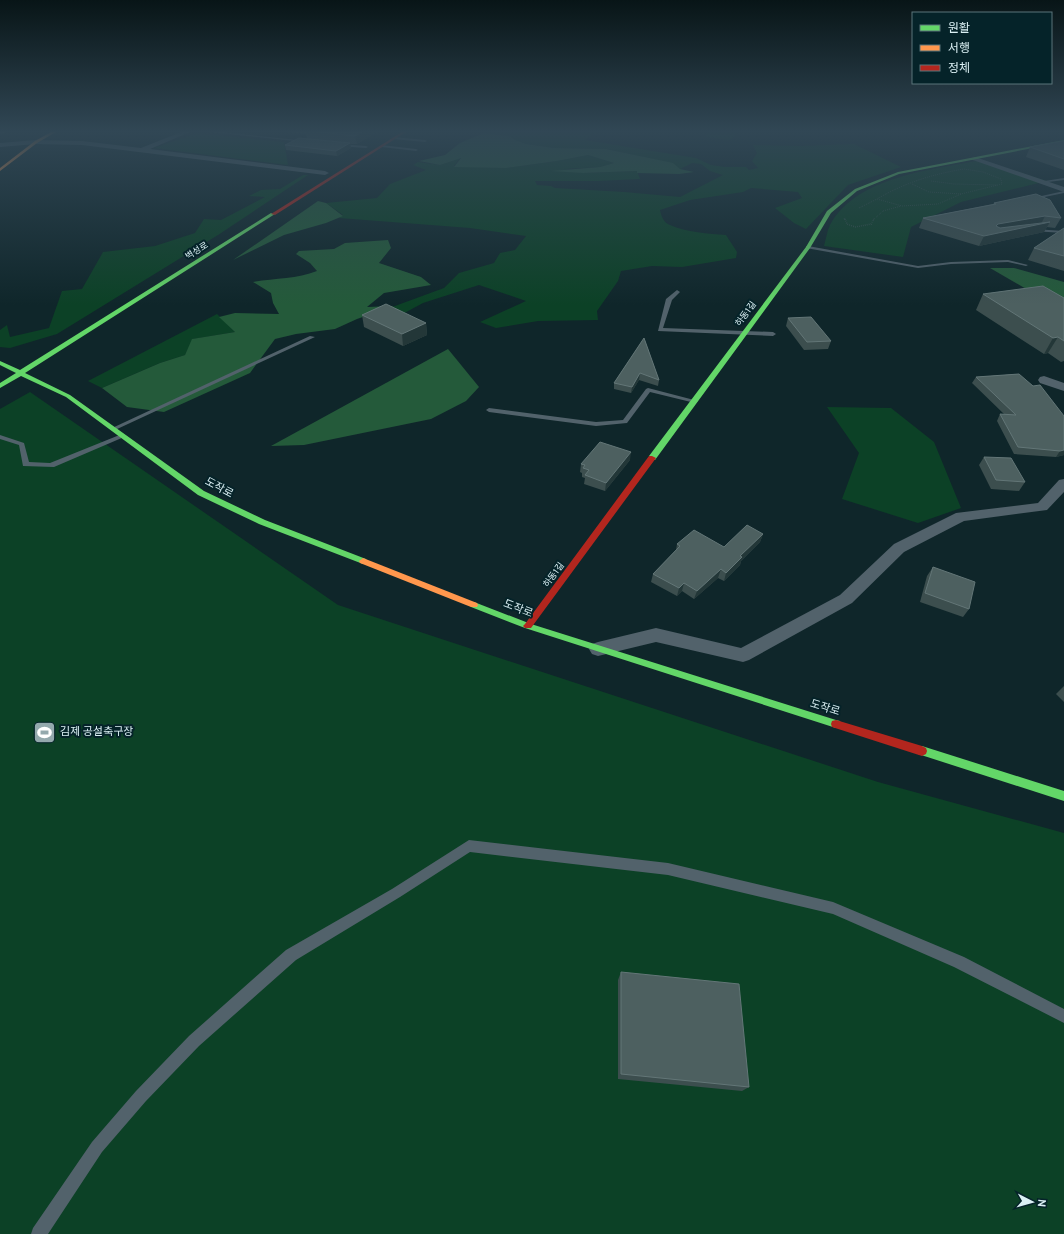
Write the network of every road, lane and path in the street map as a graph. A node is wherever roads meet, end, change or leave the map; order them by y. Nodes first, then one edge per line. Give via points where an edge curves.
1 (298, 190) edge
2 (313, 190) edge
3 (857, 190) edge
4 (895, 190) edge
5 (921, 190) edge
6 (979, 190) edge
7 (1064, 191) edge
8 (961, 194) junction
9 (877, 199) junction
10 (1028, 199) edge
11 (902, 206) junction
12 (857, 209) dead end
13 (847, 213) dead end
14 (1024, 231) edge
15 (1064, 232) edge
16 (808, 247) junction
17 (1026, 265) dead end
18 (678, 292) dead end
19 (745, 333) junction
20 (773, 334) dead end
21 (312, 337) dead end
22 (0, 363) edge
23 (12, 368) junction
24 (22, 373) junction
25 (0, 375) edge
26 (1044, 380) dead end
27 (0, 386) edge
28 (1064, 387) edge
29 (695, 401) junction
30 (489, 410) dead end
31 (113, 429) junction
32 (122, 436) junction
33 (0, 437) edge
34 (1064, 483) edge
35 (528, 626) junction
36 (598, 649) junction
37 (1064, 796) edge
38 (1064, 1016) edge
39 (39, 1234) edge

1 - 23 street, 벽성로
2 - 24 street, 벽성로
3 - 16 street, 하동1길 via 829,212
4 - 9 path
5 - 8 path
6 - 8 path
7 - 10 lane
8 - 11 path via 938,204
9 - 11 path
9 - 12 path
11 - 13 path via 882,211 871,224 860,226 847,224 844,219
14 - 15 lane via 1040,229
16 - 17 lane via 918,267 950,262 1008,261
16 - 19 street, 하동1길
18 - 19 lane via 669,299 660,330
19 - 20 lane
19 - 29 street, 하동1길
21 - 31 lane
22 - 23 street, 도작로
23 - 24 street, 도작로
23 - 25 street, 벽성로
24 - 27 street, 벽성로
24 - 31 street, 도작로 via 68,396
26 - 28 street
29 - 30 lane via 648,390 625,422 596,424
29 - 35 street, 하동1길
31 - 32 street, 도작로
32 - 33 lane via 51,465 26,464 22,444
32 - 35 street, 도작로 via 201,493 262,522
34 - 36 street via 1042,507 961,516 899,548 846,599 743,655 656,635
35 - 36 street, 도작로
36 - 37 street, 도작로
38 - 39 lane via 959,962 833,908 668,869 469,846 291,955 194,1041 97,1147

